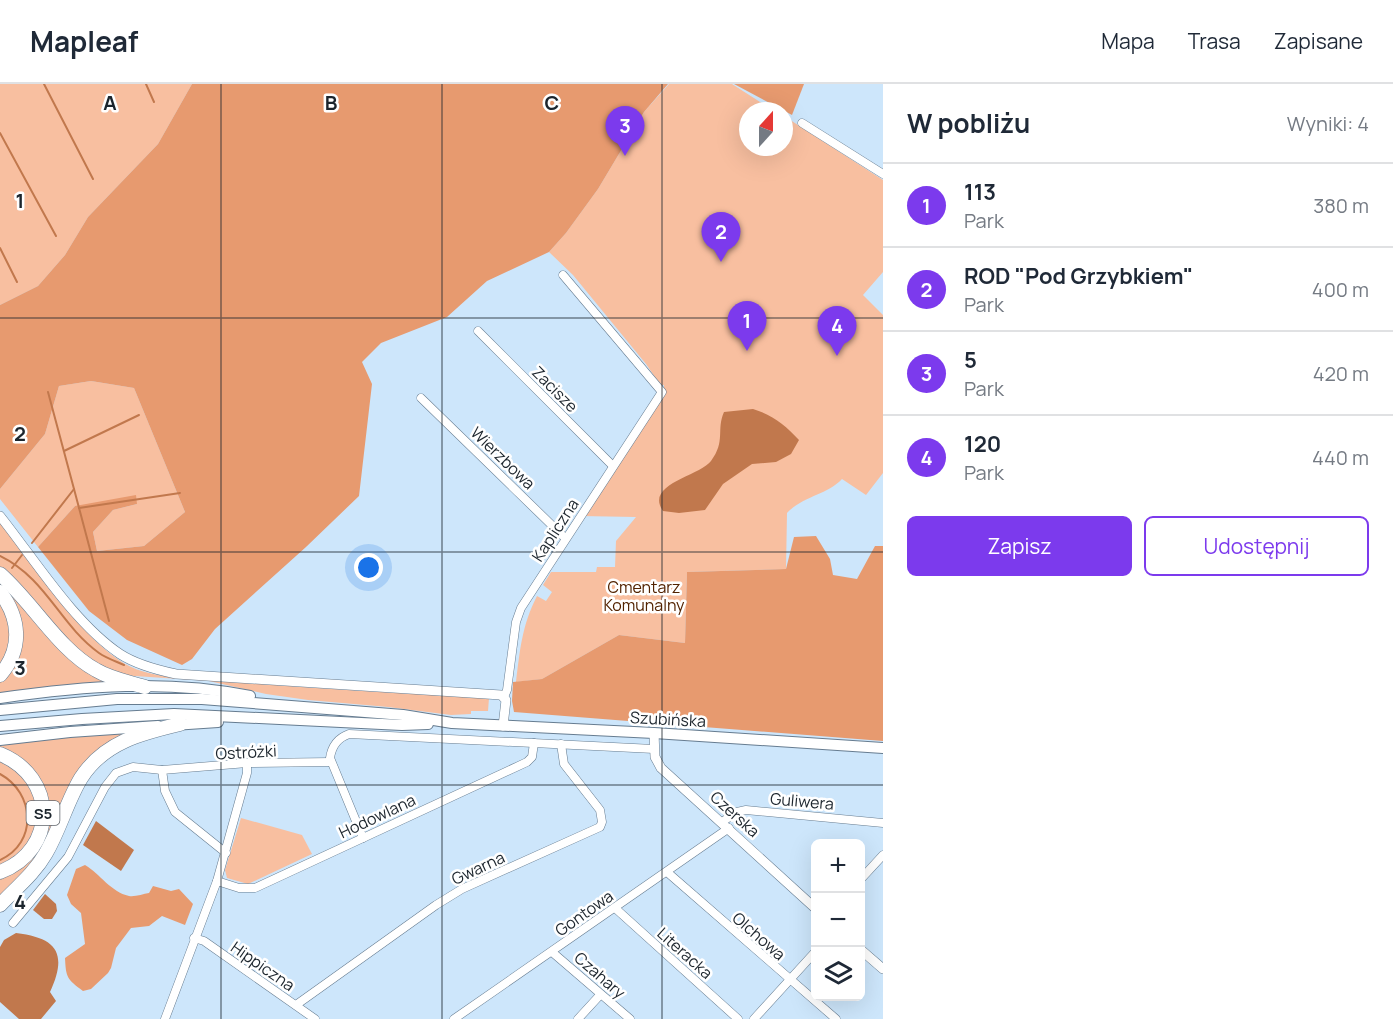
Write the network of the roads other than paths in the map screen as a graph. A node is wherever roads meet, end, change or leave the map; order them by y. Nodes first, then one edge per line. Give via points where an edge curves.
1 (802, 123) dead end
2 (883, 174) edge
3 (563, 275) dead end
4 (478, 331) dead end
5 (421, 398) dead end
6 (613, 466) junction
7 (0, 516) edge
8 (565, 538) junction
9 (0, 574) edge
10 (0, 592) edge
11 (0, 675) edge
12 (145, 687) junction
13 (504, 697) junction
14 (0, 698) edge
15 (293, 707) junction
16 (0, 710) edge
17 (275, 718) junction
18 (452, 723) junction
19 (180, 724) junction
20 (0, 726) edge
21 (503, 726) junction
22 (654, 733) junction
23 (0, 741) edge
24 (534, 744) junction
25 (561, 744) junction
26 (883, 748) edge
27 (654, 749) junction
28 (0, 754) edge
29 (331, 762) junction
30 (247, 763) junction
31 (162, 770) junction
32 (883, 822) edge
33 (726, 825) junction
34 (363, 838) junction
35 (226, 853) junction
36 (883, 855) edge
37 (0, 872) edge
38 (667, 872) junction
39 (865, 875) edge
40 (217, 881) junction
41 (811, 904) edge
42 (0, 905) edge
43 (615, 908) junction
44 (13, 923) dead end
45 (194, 938) junction
46 (552, 952) junction
47 (865, 953) edge
48 (811, 956) edge
49 (883, 969) edge
50 (789, 980) junction
51 (600, 995) junction
52 (296, 1005) junction
53 (165, 1019) edge
54 (315, 1019) edge
55 (454, 1019) edge
56 (578, 1019) edge
57 (630, 1019) edge
58 (738, 1019) edge
59 (754, 1019) edge
60 (836, 1019) edge

1 - 2 street
3 - 6 street, Kapliczna via 662,392
4 - 6 street, Zacisze
5 - 8 street, Wierzbowa
6 - 8 street, Kapliczna
7 - 13 street via 78,617 121,655 141,664 176,674
8 - 13 street, Kapliczna via 521,608
9 - 12 highway via 82,662 111,677
10 - 11 highway via 12,610 16,634 10,661
12 - 14 main road via 62,690
12 - 15 main road via 215,689
13 - 21 street
15 - 16 main road via 152,698
15 - 18 main road, Szubińska via 403,715
17 - 18 main road, Szubińska via 402,725
17 - 19 main road
17 - 20 main road via 174,714
18 - 21 main road, Szubińska
19 - 23 main road
19 - 42 highway via 124,740 94,760 81,778 45,855
21 - 22 main road, Szubińska
22 - 26 main road, Szubińska
22 - 27 street, Czerska
24 - 25 street, Szubińska
24 - 29 street, Szubińska via 349,734 333,746
24 - 34 street, Hodowlana via 527,762
25 - 27 street, Szubińska
25 - 52 street, Gwarna via 564,764 600,810 600,827 448,897
27 - 33 street, Czerska via 661,768
28 - 37 highway, S5 via 28,773 41,795 43,808 34,847 25,858
29 - 30 street, Ostróżki
29 - 34 street
30 - 31 street, Ostróżki
30 - 35 street
31 - 35 street via 165,791 175,812
31 - 44 street, Ostróżki via 133,767 116,773 68,857
32 - 33 street, Guliwera via 746,810 737,812
33 - 38 street, Gontowa
33 - 41 street, Czerska
34 - 40 street, Hodowlana via 255,888
35 - 40 street
36 - 39 street
38 - 43 street, Gontowa
38 - 50 street, Olchowa
40 - 45 street
43 - 46 street, Gontowa
43 - 58 street, Literacka
45 - 52 street, Hippiczna via 204,940
45 - 53 street
46 - 51 street, Czahary
46 - 55 street, Gontowa
47 - 49 street
48 - 50 street
50 - 59 street
50 - 60 street, Olchowa
51 - 56 street
51 - 57 street, Czahary
52 - 54 street, Hippiczna

